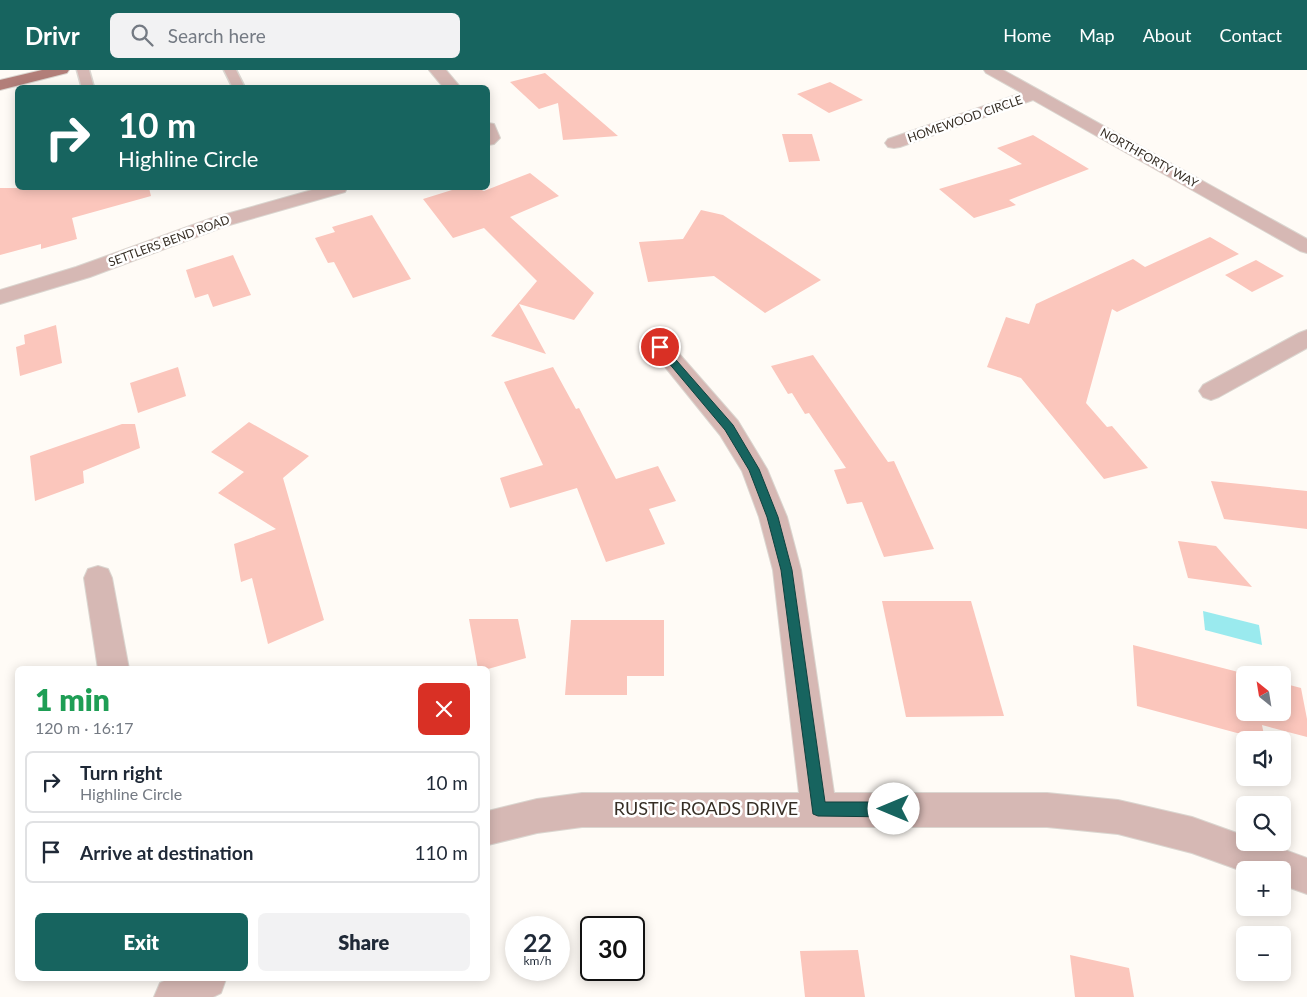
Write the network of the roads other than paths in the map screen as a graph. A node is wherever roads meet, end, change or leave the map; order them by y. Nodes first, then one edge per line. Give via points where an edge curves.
1 (61, 70) edge
2 (83, 70) edge
3 (230, 70) edge
4 (438, 70) edge
5 (992, 70) edge
6 (0, 84) edge
7 (87, 85) edge
8 (238, 85) edge
9 (450, 85) edge
10 (1036, 94) junction
11 (894, 143) dead end
12 (331, 190) edge
13 (1307, 247) edge
14 (0, 297) edge
15 (1307, 338) edge
16 (660, 347) dead end
17 (1210, 391) dead end
18 (98, 578) dead end
19 (113, 666) edge
20 (818, 809) junction
21 (490, 828) edge
22 (1307, 876) edge
23 (170, 981) edge
24 (202, 981) edge
25 (174, 997) edge

1 - 6 main road
2 - 7 lane
3 - 8 lane
4 - 9 street
5 - 10 street, NORTHFORTY WAY
10 - 11 street, HOMEWOOD CIRCLE
10 - 13 street, NORTHFORTY WAY
12 - 14 street, SETTLERS BEND ROAD via 219,222 83,272
15 - 17 street
16 - 20 street via 729,428 754,469 773,517 786,570
18 - 19 street
20 - 21 street, RUSTIC ROADS DRIVE via 582,810
20 - 22 street, RUSTIC ROADS DRIVE via 1047,810 1118,817 1192,835
23 - 25 street
24 - 25 street

